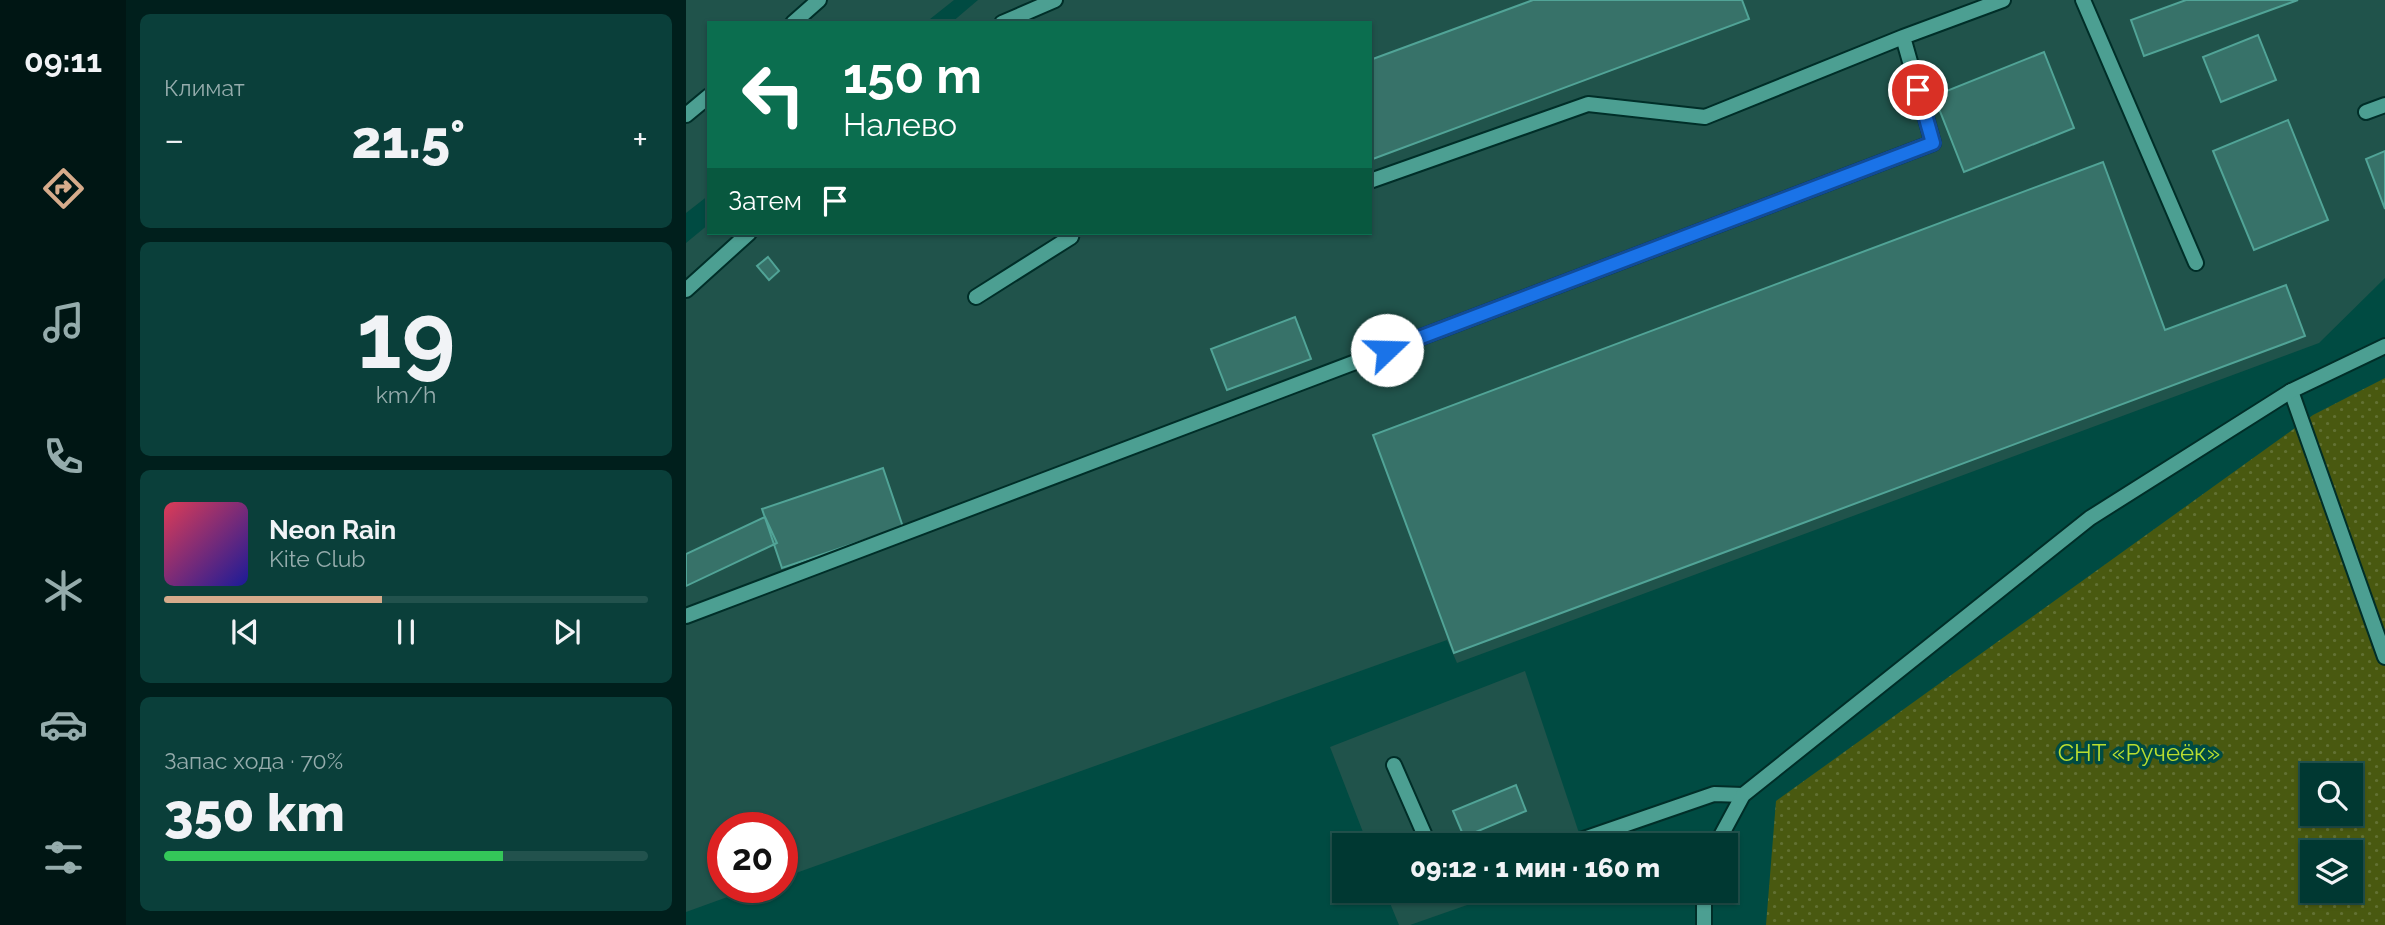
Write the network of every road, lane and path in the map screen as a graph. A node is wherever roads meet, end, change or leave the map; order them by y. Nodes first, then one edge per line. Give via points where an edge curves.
1 (819, 0) edge
2 (1055, 0) edge
3 (2003, 0) edge
4 (2083, 0) edge
5 (795, 21) edge
6 (1007, 21) edge
7 (1903, 37) junction
8 (707, 98) edge
9 (2385, 105) edge
10 (2366, 112) dead end
11 (686, 115) edge
12 (1372, 180) edge
13 (747, 235) edge
14 (1072, 235) edge
15 (2196, 263) dead end
16 (686, 290) edge
17 (976, 297) dead end
18 (2385, 346) edge
19 (2291, 391) junction
20 (686, 616) edge
21 (2385, 657) edge
22 (1394, 765) dead end
23 (1743, 795) junction
24 (1424, 833) edge
25 (1601, 833) edge
26 (1722, 833) edge
27 (1704, 903) edge
28 (1704, 925) edge

1 - 5 street
2 - 6 street
3 - 7 street
4 - 15 street
7 - 12 street via 1705,117 1588,104
7 - 20 street via 1933,143
8 - 11 street
9 - 10 street
13 - 16 street
14 - 17 street
18 - 19 street
19 - 21 street
19 - 23 street via 2090,518
22 - 24 street
23 - 25 street via 1714,794
23 - 26 street
27 - 28 street

